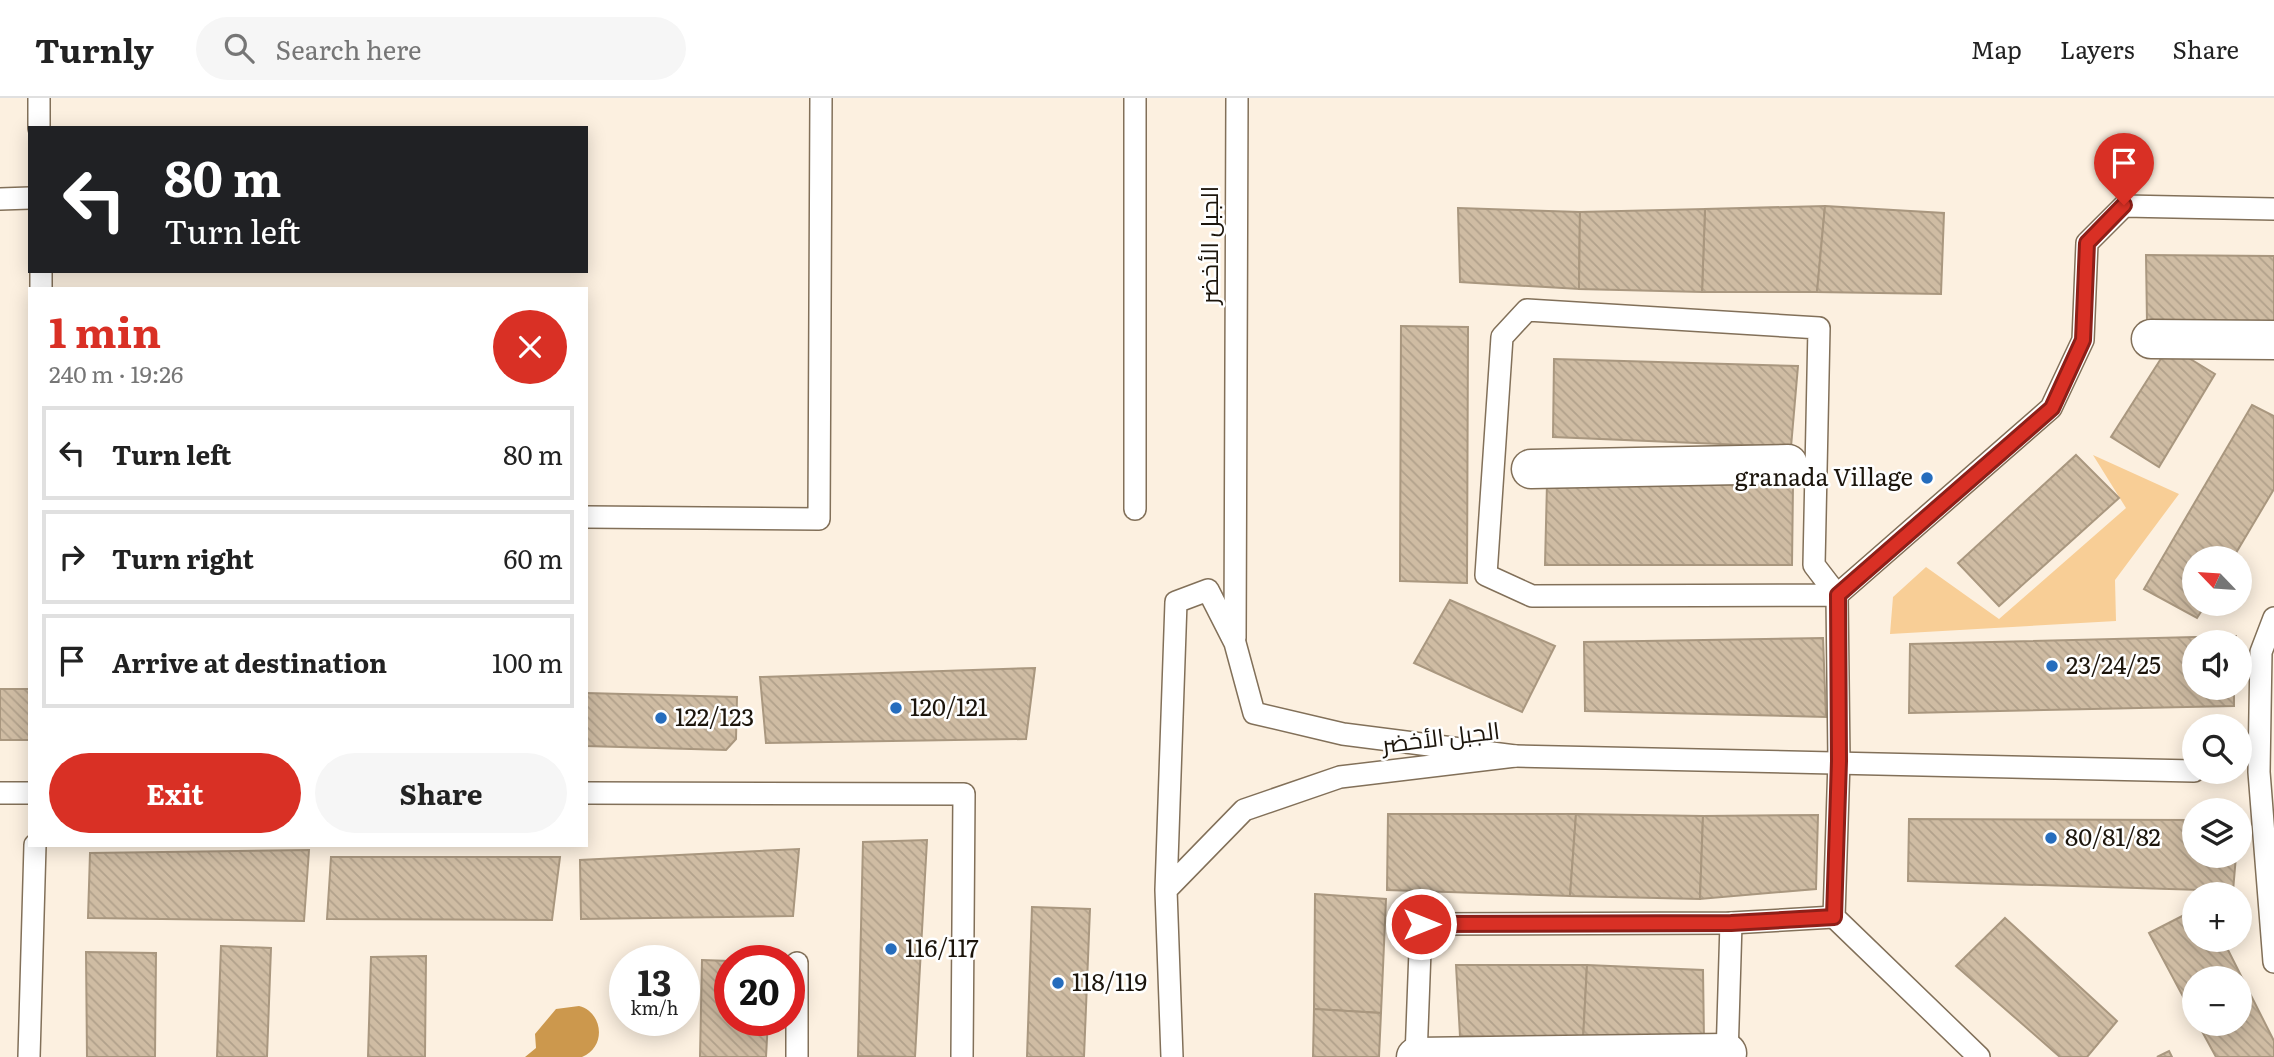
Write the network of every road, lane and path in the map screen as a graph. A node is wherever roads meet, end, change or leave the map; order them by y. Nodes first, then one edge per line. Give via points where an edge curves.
1 (39, 98) edge
2 (821, 98) edge
3 (1135, 98) edge
4 (1237, 98) edge
5 (39, 126) edge
6 (28, 198) edge
7 (0, 199) edge
8 (2274, 209) edge
9 (2151, 340) dead end
10 (2274, 340) edge
11 (1788, 464) dead end
12 (1531, 469) dead end
13 (1135, 509) dead end
14 (588, 517) edge
15 (1838, 595) junction
16 (2274, 618) edge
17 (1235, 643) junction
18 (2252, 742) edge
19 (1515, 756) junction
20 (1839, 761) junction
21 (2182, 771) edge
22 (2251, 784) edge
23 (0, 793) edge
24 (28, 793) edge
25 (588, 793) edge
26 (35, 847) edge
27 (1166, 890) junction
28 (1834, 917) junction
29 (1731, 923) junction
30 (2274, 962) edge
31 (797, 1036) edge
32 (1727, 1055) edge
33 (29, 1057) edge
34 (797, 1057) edge
35 (962, 1057) edge
36 (1172, 1057) edge
37 (1416, 1057) edge
38 (1979, 1057) edge

1 - 5 lane
2 - 14 lane via 819,519
3 - 13 lane
4 - 17 lane, الجبل الأخضر
6 - 7 lane
8 - 15 lane via 2124,205 2087,243 2083,340 2052,408
9 - 10 street
11 - 12 street
15 - 15 lane via 1532,596 1486,575 1502,337 1527,310 1819,328 1814,565
15 - 20 lane
16 - 18 lane via 2261,652
17 - 19 lane, الجبل الأخضر via 1254,713 1343,734
17 - 27 lane, الجبل الأخضر via 1208,590 1176,601
19 - 20 lane
19 - 27 lane, الجبل الأخضر via 1340,776 1244,810
20 - 21 lane
20 - 28 lane
22 - 30 lane
23 - 24 lane
25 - 35 lane via 964,794
26 - 33 lane
27 - 36 lane, الجبل الأخضر
28 - 29 lane
28 - 38 lane
29 - 32 lane
29 - 37 lane via 1421,924
31 - 34 lane
32 - 37 street

